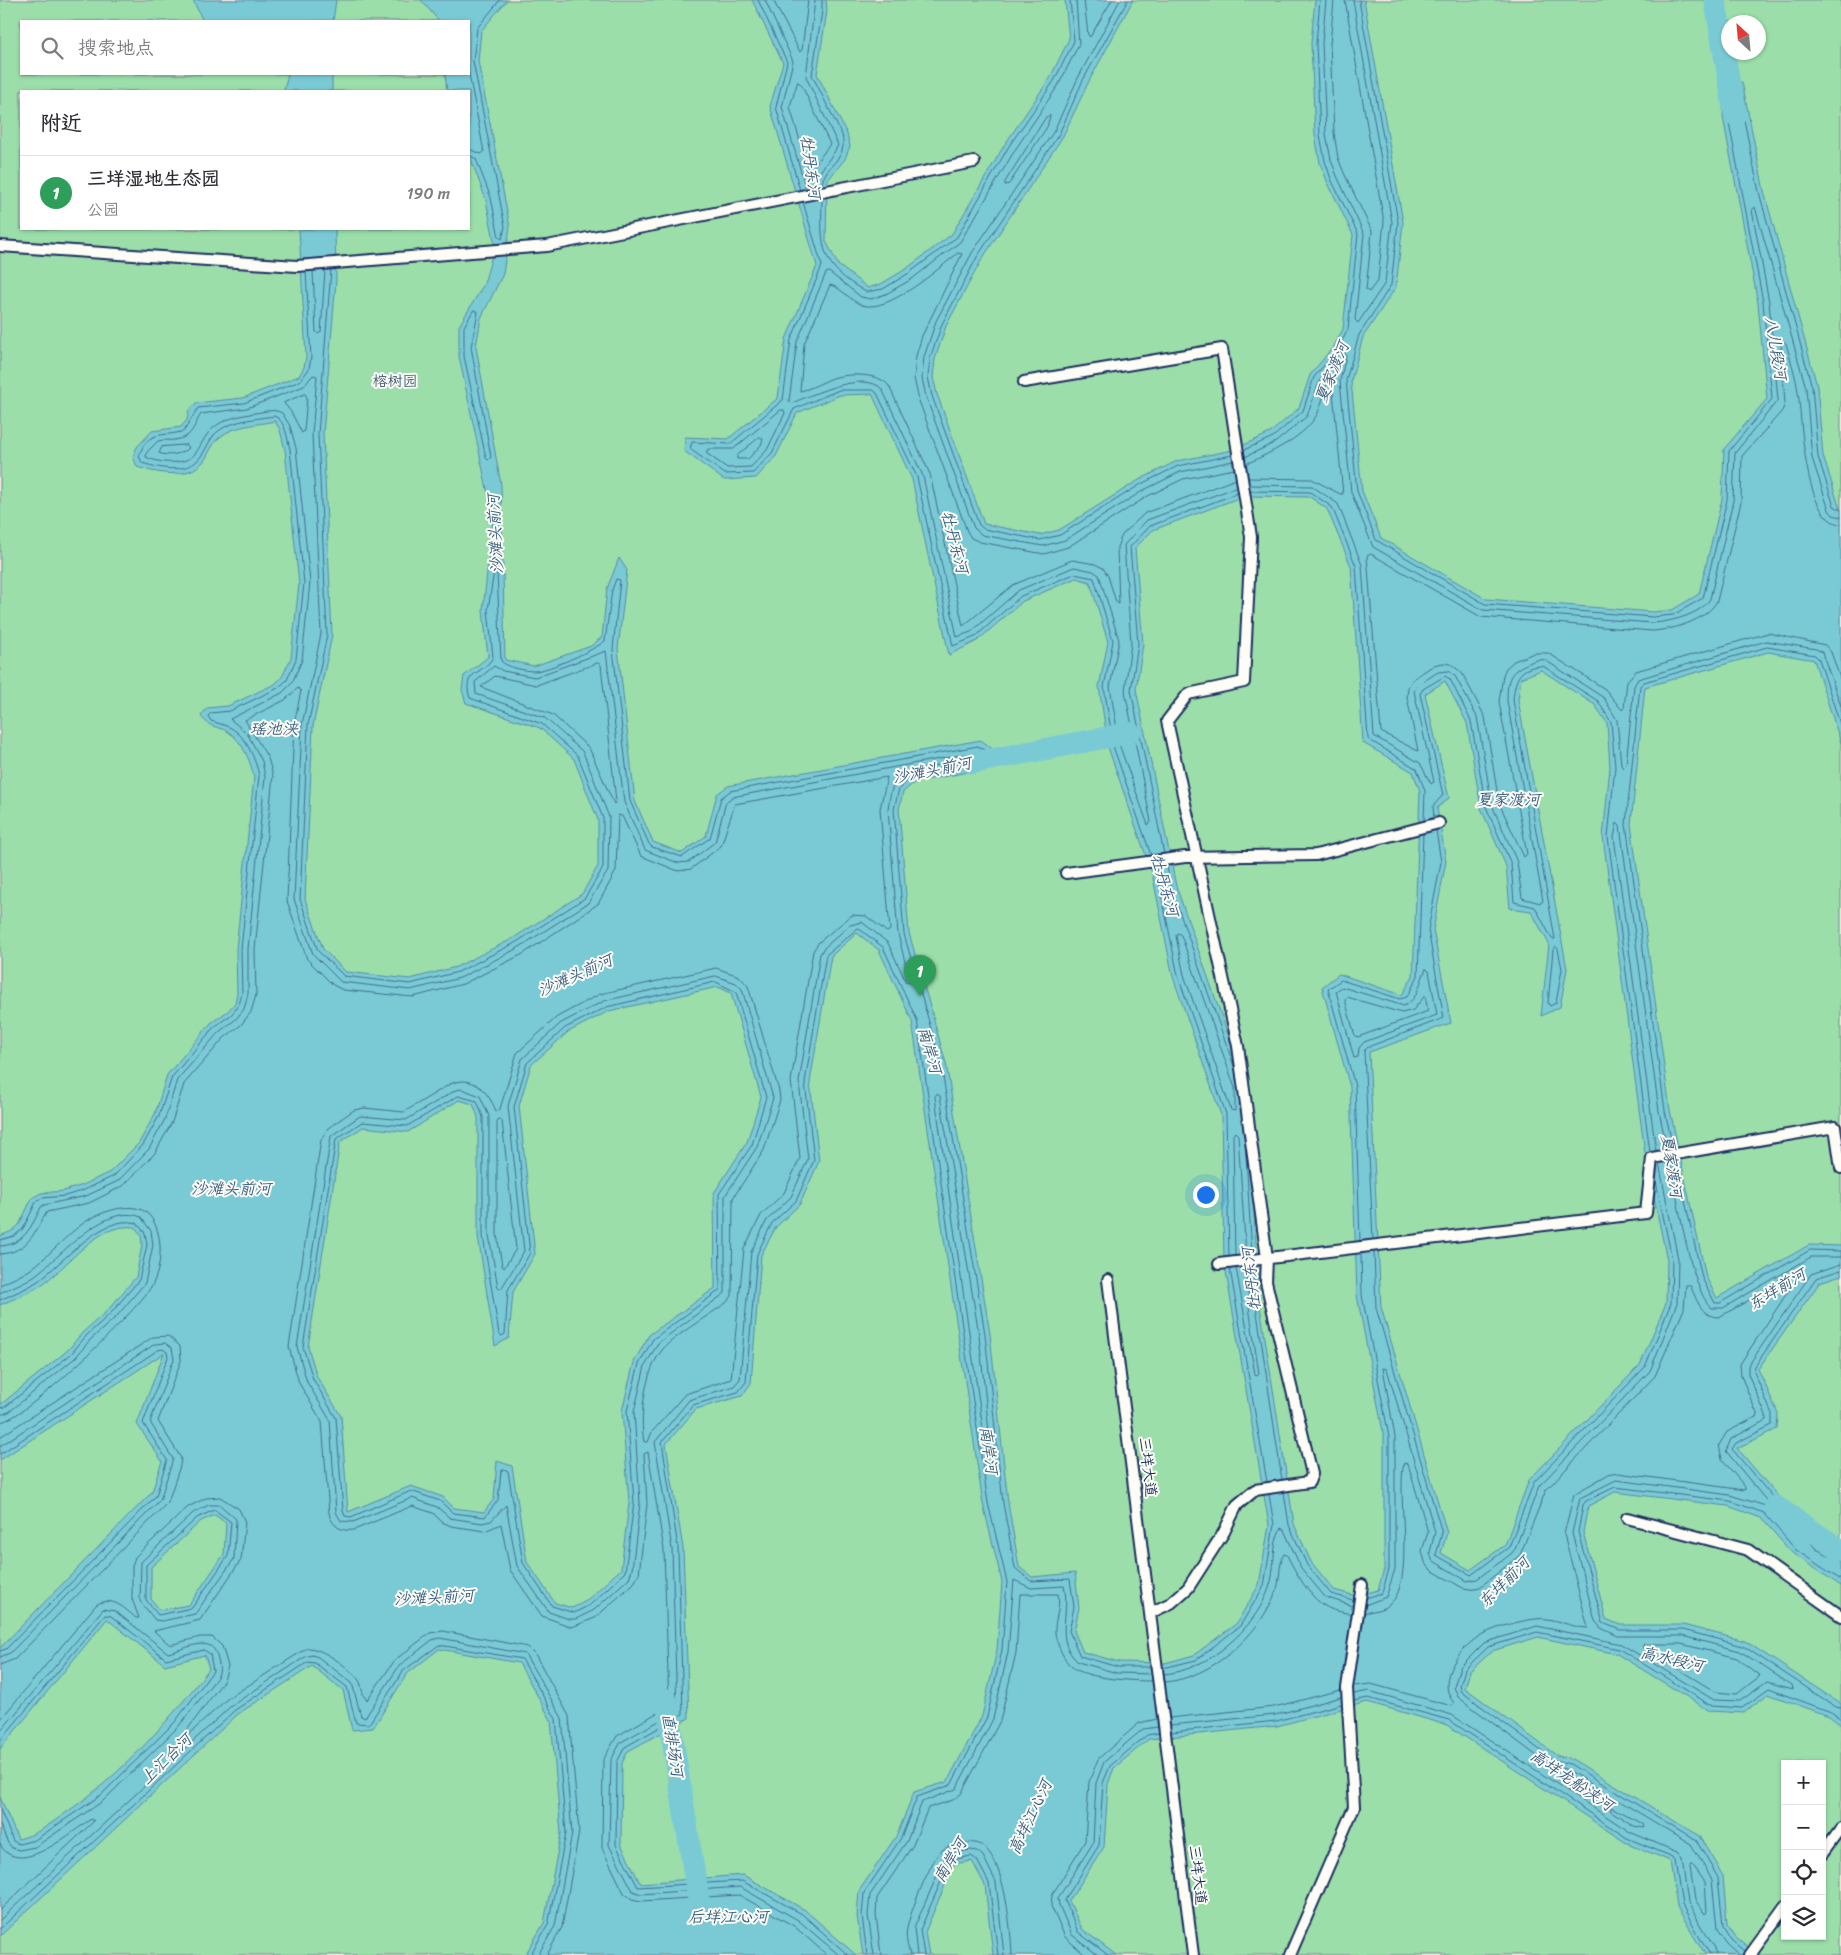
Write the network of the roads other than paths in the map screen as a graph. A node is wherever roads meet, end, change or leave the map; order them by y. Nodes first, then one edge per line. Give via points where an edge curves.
1 (974, 162) dead end
2 (0, 246) edge
3 (1024, 382) dead end
4 (1439, 824) dead end
5 (1198, 857) junction
6 (1066, 874) dead end
7 (1841, 1168) edge
8 (1267, 1258) junction
9 (1219, 1264) dead end
10 (1108, 1280) dead end
11 (1627, 1518) dead end
12 (1361, 1590) dead end
13 (1150, 1613) junction
14 (1841, 1616) edge
15 (1841, 1828) edge
16 (1825, 1850) edge
17 (1781, 1913) edge
18 (1193, 1955) edge
19 (1290, 1955) edge
20 (1750, 1955) edge

1 - 2 street via 546,246 297,266
3 - 5 street via 1222,349 1251,537 1248,619 1244,682 1188,694 1167,721
4 - 5 street via 1316,855
5 - 6 street
5 - 8 street via 1238,1046
7 - 8 street via 1835,1127 1652,1158 1646,1213
8 - 9 street
8 - 13 street via 1266,1282 1312,1474 1309,1482 1255,1490 1237,1505 1224,1532 1188,1588 1171,1603
10 - 13 street, 三垟大道
11 - 14 street via 1748,1550
12 - 19 street via 1348,1685 1354,1807
13 - 18 street, 三垟大道
15 - 16 street
17 - 20 street

